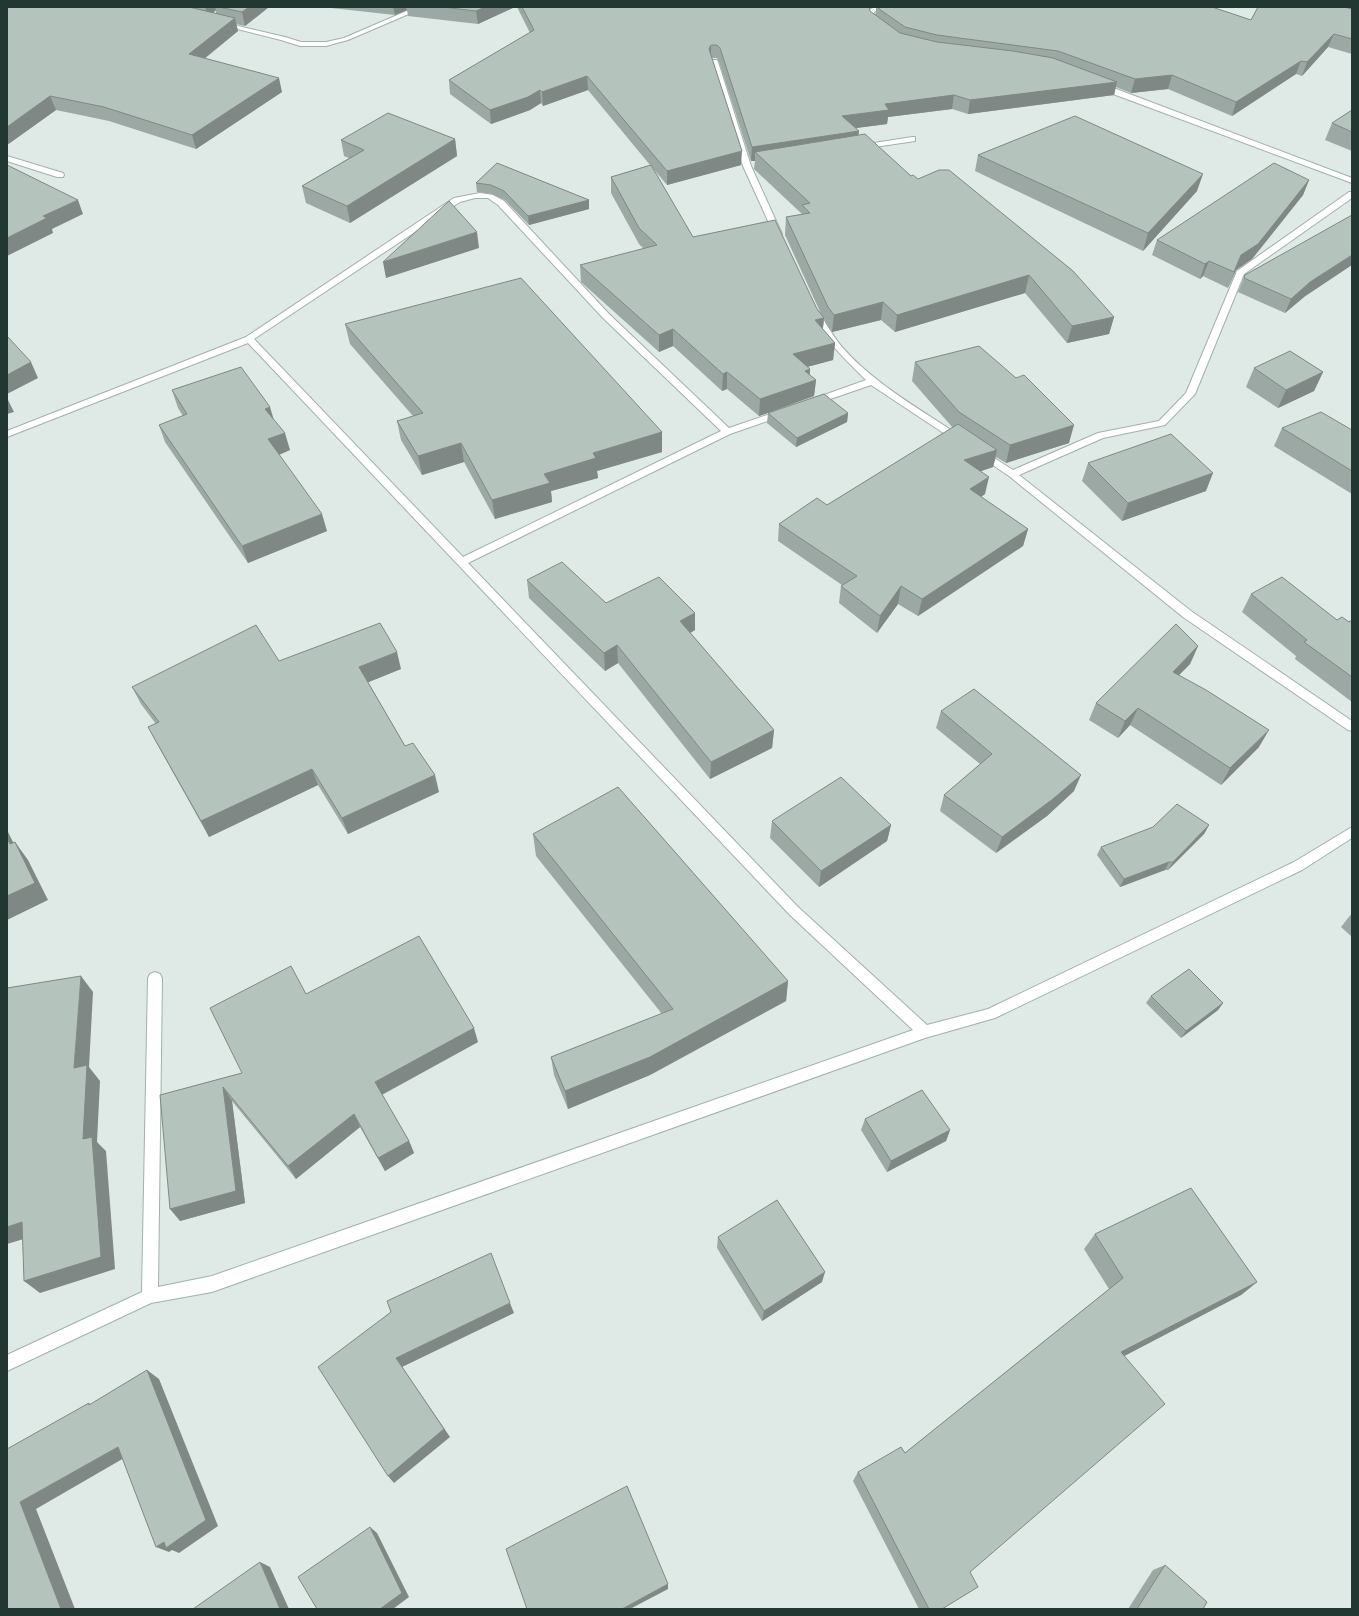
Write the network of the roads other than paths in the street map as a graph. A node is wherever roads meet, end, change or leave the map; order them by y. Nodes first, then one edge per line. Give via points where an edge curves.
1 (422, 7) edge
2 (881, 7) edge
3 (217, 23) edge
4 (883, 32) edge
5 (714, 62) edge
6 (1089, 82) edge
7 (912, 139) dead end
8 (857, 148) edge
9 (7, 158) edge
10 (60, 175) dead end
11 (1352, 181) edge
12 (1352, 194) edge
13 (784, 245) edge
14 (812, 308) edge
15 (248, 339) junction
16 (872, 381) junction
17 (806, 404) edge
18 (792, 409) edge
19 (727, 432) junction
20 (7, 434) edge
21 (1012, 474) junction
22 (461, 562) junction
23 (1352, 728) edge
24 (1352, 832) edge
25 (155, 978) dead end
26 (925, 1032) junction
27 (150, 1296) junction
28 (7, 1363) edge

1 - 3 street via 346,39 326,44 300,44
2 - 4 street via 870,10 873,24
5 - 13 street via 751,165
6 - 11 street
7 - 8 street
9 - 10 street
12 - 21 street via 1240,273 1190,394 1162,423 1101,435
14 - 16 street via 839,349
15 - 19 street via 457,200 473,195 492,196 606,316
15 - 20 street
15 - 22 street
16 - 17 street
16 - 21 street
18 - 19 street
19 - 22 street
21 - 23 street via 1187,614
22 - 26 street via 794,912
24 - 26 street via 1298,866 990,1014
25 - 27 street
26 - 27 street via 212,1284
27 - 28 street

